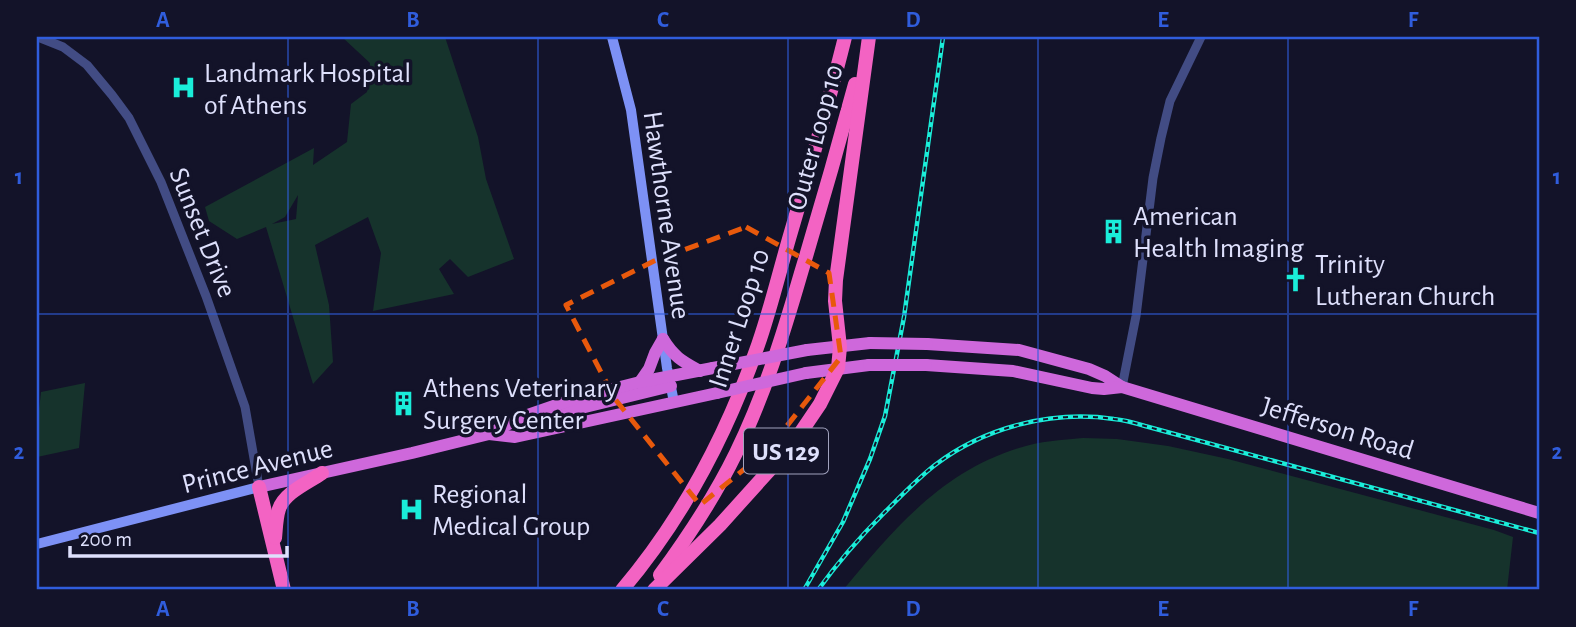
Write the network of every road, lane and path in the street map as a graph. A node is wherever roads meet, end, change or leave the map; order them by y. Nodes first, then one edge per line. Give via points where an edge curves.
1 (38, 37) edge
2 (612, 37) edge
3 (845, 37) edge
4 (868, 37) edge
5 (1201, 37) edge
6 (663, 340) junction
7 (840, 347) junction
8 (768, 357) joint
9 (838, 368) junction
10 (706, 370) junction
11 (670, 381) junction
12 (640, 382) junction
13 (756, 384) joint
14 (1122, 387) junction
15 (674, 402) junction
16 (489, 434) junction
17 (524, 435) junction
18 (323, 473) junction
19 (259, 487) junction
20 (1539, 513) edge
21 (37, 544) edge
22 (274, 550) junction
23 (651, 554) junction
24 (284, 590) edge
25 (615, 590) edge
26 (622, 590) edge
27 (651, 590) edge

1 - 19 street, Sunset Drive via 63,47 87,65 129,118 206,296 245,407
2 - 6 main road, Hawthorne Avenue via 631,110
3 - 23 highway, Inner Loop 10 via 759,342 705,468
4 - 7 highway via 836,280
4 - 27 highway, Outer Loop 10 via 833,168 763,392 735,456
5 - 14 street via 1170,101 1161,138
6 - 10 highway via 683,362
6 - 11 main road, Hawthorne Avenue
6 - 12 highway
7 - 8 highway, Jefferson Road, bridge
7 - 9 highway
7 - 14 highway, Jefferson Road, bridge via 870,343 1020,350 1089,369
8 - 10 highway, Prince Avenue, bridge
9 - 13 highway, Jefferson Road, bridge
9 - 14 highway, Jefferson Road, bridge via 926,365 1013,371 1092,388
9 - 27 highway, US 129 via 797,438 720,524
10 - 11 highway, Prince Avenue
11 - 12 highway, Prince Avenue
11 - 15 main road, Hawthorne Avenue
11 - 17 highway via 581,408
12 - 16 highway, Prince Avenue via 547,408
13 - 15 highway, Prince Avenue, bridge
14 - 20 highway, Jefferson Road
15 - 17 highway, Prince Avenue
16 - 17 highway, Prince Avenue
16 - 18 highway, Prince Avenue
18 - 19 highway, Prince Avenue
18 - 22 highway via 282,503
19 - 21 main road, Prince Avenue
19 - 22 highway
22 - 24 highway
23 - 25 highway
23 - 26 highway, Inner Loop 10

